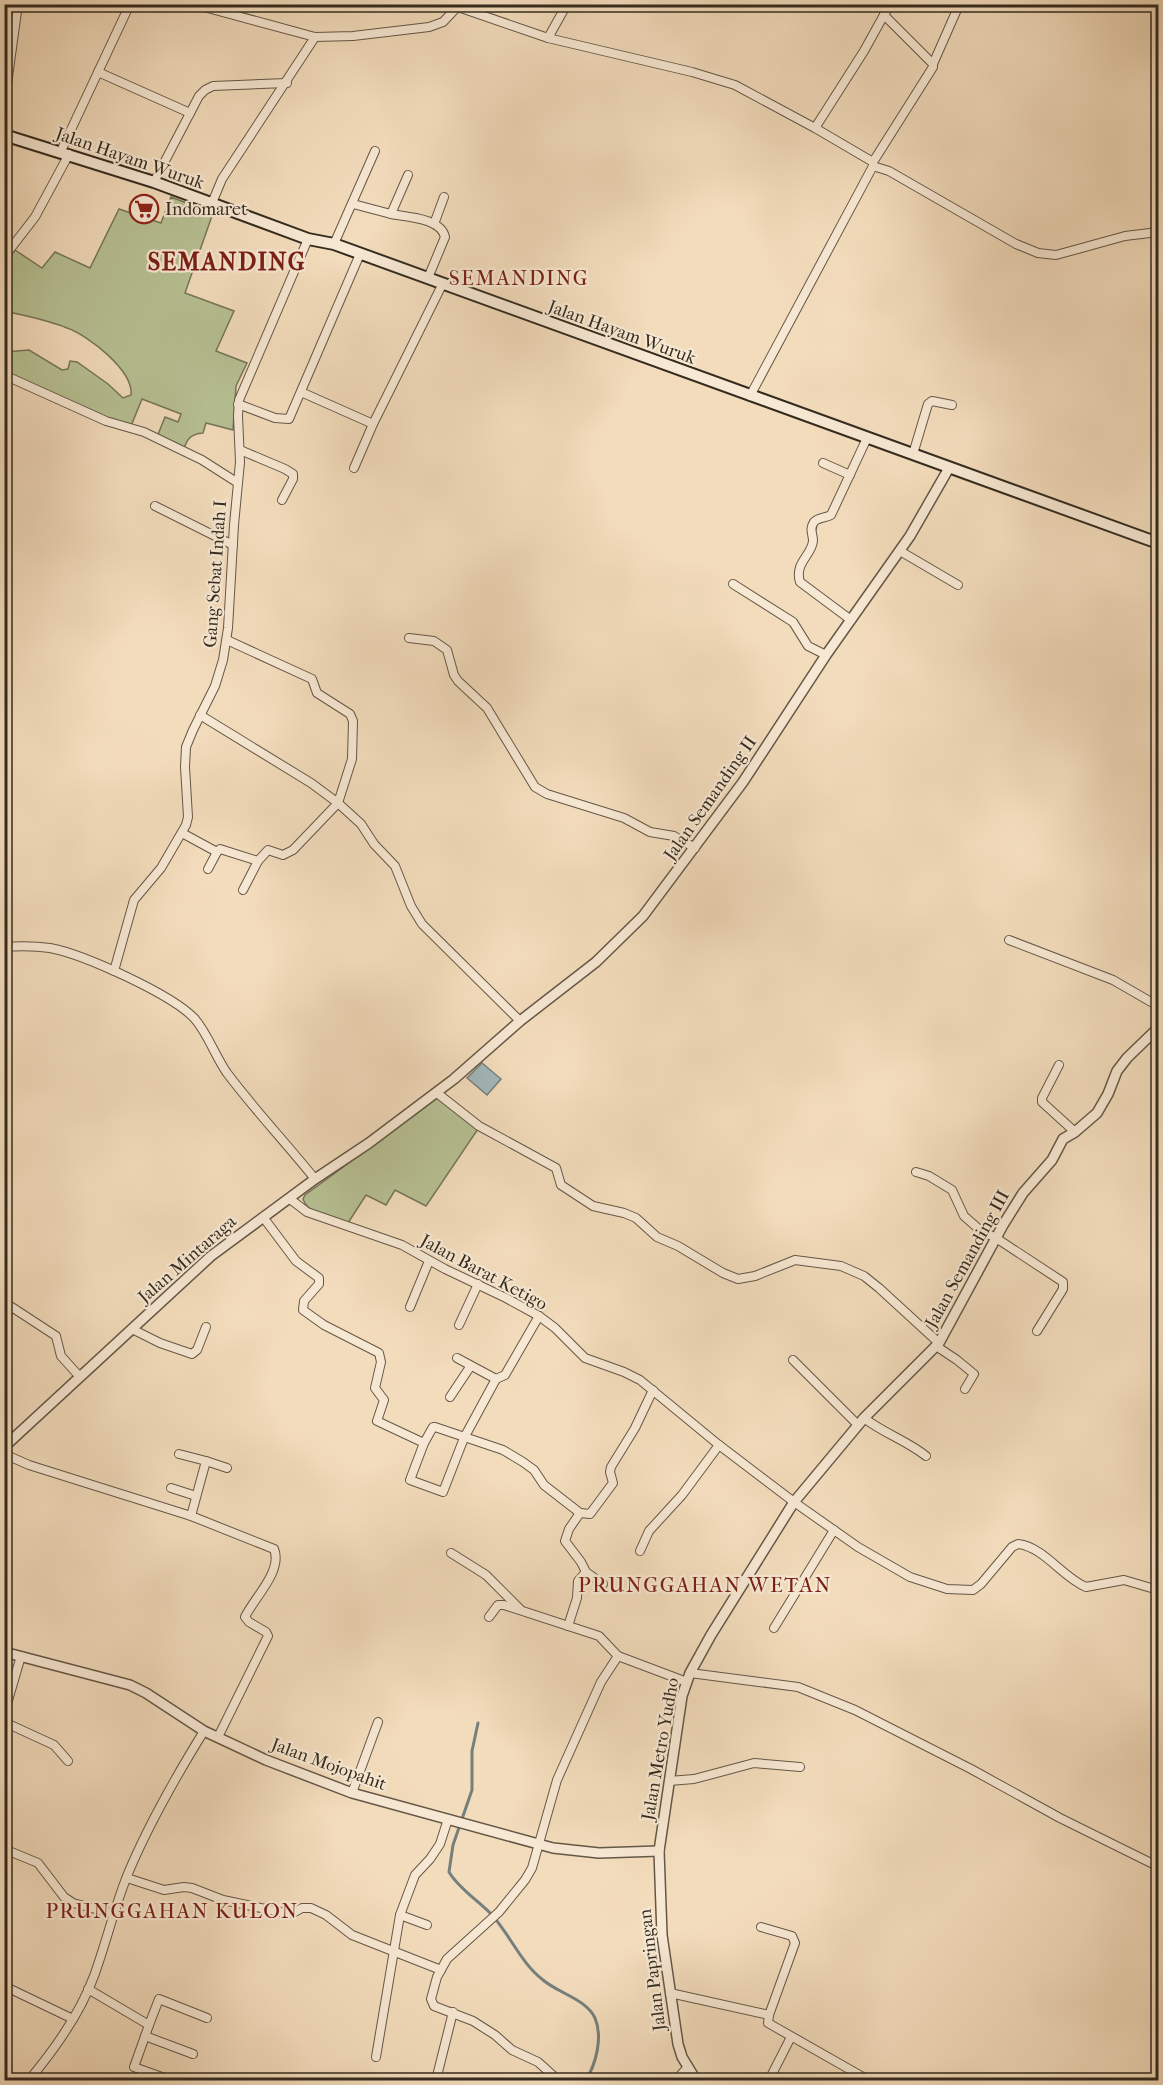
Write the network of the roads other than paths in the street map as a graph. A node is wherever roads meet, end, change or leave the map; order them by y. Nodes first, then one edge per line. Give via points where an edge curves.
1 (18, 4) edge
2 (130, 4) edge
3 (193, 4) edge
4 (567, 4) edge
5 (873, 4) edge
6 (959, 5) edge
7 (459, 6) edge
8 (887, 10) edge
9 (315, 37) junction
10 (548, 38) junction
11 (933, 64) junction
12 (98, 72) junction
13 (287, 83) junction
14 (4, 106) edge
15 (190, 113) junction
16 (815, 128) junction
17 (4, 135) edge
18 (65, 152) junction
19 (375, 152) dead end
20 (873, 164) junction
21 (408, 175) dead end
22 (154, 182) junction
23 (444, 197) dead end
24 (212, 203) junction
25 (352, 204) junction
26 (391, 214) junction
27 (434, 225) junction
28 (1158, 232) edge
29 (308, 239) junction
30 (334, 244) junction
31 (360, 254) junction
32 (4, 257) edge
33 (428, 278) junction
34 (443, 283) junction
35 (4, 375) edge
36 (301, 392) junction
37 (750, 396) junction
38 (238, 404) junction
39 (952, 405) dead end
40 (373, 424) junction
41 (867, 438) junction
42 (240, 450) junction
43 (913, 454) junction
44 (823, 464) dead end
45 (354, 468) dead end
46 (949, 468) junction
47 (850, 475) junction
48 (238, 483) junction
49 (282, 500) dead end
50 (155, 506) dead end
51 (1158, 543) edge
52 (232, 545) junction
53 (900, 551) junction
54 (733, 584) dead end
55 (958, 585) dead end
56 (851, 620) junction
57 (409, 638) dead end
58 (227, 640) junction
59 (826, 655) junction
60 (200, 715) junction
61 (338, 803) junction
62 (182, 833) junction
63 (695, 848) junction
64 (217, 852) junction
65 (258, 861) junction
66 (208, 869) dead end
67 (243, 890) dead end
68 (1009, 940) dead end
69 (4, 947) edge
70 (114, 971) junction
71 (1158, 1006) edge
72 (520, 1021) junction
73 (1158, 1028) edge
74 (1059, 1065) dead end
75 (437, 1093) junction
76 (1075, 1132) junction
77 (916, 1172) dead end
78 (315, 1179) junction
79 (290, 1199) junction
80 (263, 1217) junction
81 (996, 1238) junction
82 (429, 1260) junction
83 (478, 1284) junction
84 (4, 1302) edge
85 (410, 1307) dead end
86 (539, 1316) junction
87 (459, 1325) dead end
88 (206, 1327) dead end
89 (132, 1329) junction
90 (1037, 1331) dead end
91 (938, 1344) junction
92 (457, 1358) dead end
93 (793, 1360) dead end
94 (470, 1367) junction
95 (80, 1377) junction
96 (496, 1379) junction
97 (965, 1389) dead end
98 (653, 1390) junction
99 (450, 1397) dead end
100 (861, 1422) junction
101 (464, 1438) junction
102 (424, 1443) junction
103 (719, 1445) junction
104 (4, 1448) edge
105 (4, 1454) edge
106 (179, 1454) dead end
107 (926, 1456) dead end
108 (206, 1461) junction
109 (227, 1468) dead end
110 (171, 1488) dead end
111 (196, 1496) junction
112 (794, 1502) junction
113 (580, 1513) junction
114 (191, 1516) junction
115 (834, 1530) junction
116 (640, 1551) dead end
117 (451, 1553) dead end
118 (586, 1572) junction
119 (603, 1584) dead end
120 (1158, 1590) edge
121 (521, 1611) junction
122 (489, 1617) dead end
123 (568, 1626) junction
124 (774, 1628) dead end
125 (4, 1652) edge
126 (21, 1656) junction
127 (618, 1656) junction
128 (688, 1677) junction
129 (4, 1714) edge
130 (4, 1722) edge
131 (378, 1722) dead end
132 (204, 1731) junction
133 (218, 1737) junction
134 (68, 1761) dead end
135 (800, 1767) dead end
136 (669, 1781) junction
137 (352, 1793) junction
138 (448, 1819) junction
139 (538, 1845) junction
140 (4, 1849) edge
141 (659, 1851) junction
142 (1158, 1863) edge
143 (127, 1878) junction
144 (114, 1914) junction
145 (400, 1915) junction
146 (427, 1925) dead end
147 (761, 1927) dead end
148 (393, 1951) junction
149 (441, 1970) junction
150 (4, 1986) edge
151 (88, 1989) junction
152 (670, 1994) junction
153 (453, 2012) junction
154 (769, 2015) junction
155 (207, 2018) dead end
156 (73, 2019) junction
157 (149, 2025) junction
158 (146, 2036) junction
159 (791, 2037) junction
160 (193, 2054) dead end
161 (376, 2057) dead end
162 (688, 2067) junction
163 (864, 2079) edge
164 (29, 2080) edge
165 (170, 2080) edge
166 (436, 2080) edge
167 (558, 2080) edge
168 (676, 2080) edge
169 (696, 2080) edge
170 (769, 2080) edge

1 - 14 street
2 - 12 street
3 - 9 street
4 - 10 street
5 - 8 street
6 - 11 street
7 - 9 street via 443,22 429,27
7 - 10 street
8 - 11 street
8 - 16 street
9 - 13 street
10 - 16 street via 735,85
11 - 20 street
12 - 15 street
12 - 18 street
13 - 15 street via 213,86 205,90
13 - 24 street via 222,179
15 - 22 street
16 - 20 street
17 - 18 main road, Jalan Hayam Wuruk
18 - 22 main road, Jalan Hayam Wuruk
18 - 32 street via 35,217
19 - 25 street
20 - 28 street via 1038,253 1056,255 1125,236
20 - 37 street
21 - 26 street
22 - 24 main road, Jalan Hayam Wuruk
23 - 27 street
24 - 29 main road, Jalan Hayam Wuruk
25 - 26 street
25 - 30 street
26 - 27 street
27 - 33 street via 444,231 445,237
29 - 30 main road, Jalan Hayam Wuruk
29 - 38 street, Gang Sebat Indah I
30 - 31 main road, Jalan Hayam Wuruk
31 - 33 main road, Jalan Hayam Wuruk
31 - 36 street
33 - 34 main road, Jalan Hayam Wuruk
34 - 37 main road, Jalan Hayam Wuruk
34 - 40 street
35 - 48 street via 106,421 144,432 202,460
36 - 38 street via 289,419
36 - 40 street
37 - 41 main road, Jalan Hayam Wuruk
38 - 42 street, Gang Sebat Indah I
39 - 43 street via 932,401 928,404
40 - 45 street
41 - 43 main road, Jalan Hayam Wuruk
41 - 47 street
42 - 48 street, Gang Sebat Indah I
42 - 49 street via 293,474
43 - 46 main road, Jalan Hayam Wuruk
44 - 47 street
46 - 51 main road, Jalan Hayam Wuruk
46 - 53 street, Jalan Semanding II
47 - 56 street via 831,515 813,524 812,543 799,576 800,582
48 - 52 street, Gang Sebat Indah I
50 - 52 street
52 - 58 street, Gang Sebat Indah I
53 - 55 street
53 - 56 street, Jalan Semanding II
54 - 59 street via 793,622 808,646
56 - 59 street, Jalan Semanding II
57 - 63 street via 434,640 447,650 454,675 487,708 530,781 540,790 616,815 650,832 674,836
58 - 60 street, Gang Sebat Indah I via 219,675
58 - 61 street via 312,679 317,693 350,714 352,759
59 - 63 street, Jalan Semanding II
60 - 61 street
60 - 62 street, Gang Sebat Indah I via 185,754 188,817
61 - 65 street via 293,850 283,855 268,850
61 - 72 street via 361,824 394,866 422,924
62 - 64 street
62 - 70 street, Gang Sebat Indah I via 161,868 134,900
63 - 72 street, Jalan Semanding II via 625,934
64 - 65 street via 220,849
64 - 66 street
65 - 67 street
68 - 71 street via 1113,980
69 - 70 street via 50,948
70 - 78 street via 194,1018 228,1074
72 - 75 street, Jalan Semanding II
73 - 76 street, Jalan Semanding III via 1126,1058 1097,1113
74 - 76 street via 1042,1102
75 - 78 street, Jalan Mintaraga
75 - 91 street via 479,1126 556,1168 561,1185 568,1191 593,1206 636,1218 657,1237 723,1273 742,1279 795,1260 841,1266 879,1288
76 - 81 street, Jalan Semanding III via 1063,1139
77 - 81 street via 946,1185 968,1220
78 - 79 street, Jalan Mintaraga
79 - 80 street, Jalan Mintaraga
79 - 82 street, Jalan Barat Ketigo via 307,1212 396,1242
80 - 89 street, Jalan Mintaraga via 210,1256
80 - 102 street via 296,1261 320,1280 304,1301 303,1310 379,1353 381,1362 375,1388 384,1400 377,1421
81 - 90 street via 1063,1282 1064,1290
81 - 91 street, Jalan Semanding III
82 - 83 street, Jalan Barat Ketigo
82 - 85 street
83 - 86 street, Jalan Barat Ketigo
83 - 87 street
84 - 95 street via 56,1336 61,1356
86 - 96 street via 507,1372
86 - 98 street, Jalan Barat Ketigo via 585,1358 628,1374
88 - 89 street via 192,1354
89 - 95 street, Jalan Mintaraga
91 - 97 street via 974,1374
91 - 100 street, Jalan Semanding III
92 - 94 street
93 - 100 street
94 - 96 street
94 - 99 street
95 - 104 street, Jalan Mintaraga
96 - 101 street
98 - 103 street, Jalan Barat Ketigo
98 - 113 street via 611,1467 613,1483 590,1514
100 - 107 street via 912,1444
100 - 112 street, Jalan Semanding III
101 - 102 street via 435,1427
101 - 102 street via 442,1492 410,1479
101 - 113 street via 503,1450 523,1462 544,1485
103 - 112 street, Jalan Barat Ketigo
103 - 116 street via 682,1496 649,1531
105 - 114 street
106 - 108 street
108 - 109 street
108 - 111 street
110 - 111 street
111 - 114 street
112 - 115 street, Jalan Barat Ketigo
112 - 128 street, Jalan Metro Yudho via 728,1605
113 - 118 street via 565,1540
114 - 133 street via 274,1550 277,1557 245,1617 268,1636
115 - 120 street, Jalan Barat Ketigo via 910,1577 947,1589 965,1591 978,1587 1018,1544 1029,1547 1086,1587 1124,1580
115 - 124 street
117 - 121 street via 486,1575
118 - 119 street
118 - 123 street via 578,1581
121 - 122 street via 500,1605
121 - 123 street
123 - 127 street via 599,1636
125 - 126 street, Jalan Mojopahit
126 - 129 street
126 - 132 street, Jalan Mojopahit via 130,1685
127 - 128 street
127 - 139 street via 601,1682 557,1780
128 - 136 street, Jalan Metro Yudho
128 - 142 street via 807,1690 855,1710 1060,1818
130 - 134 street via 54,1744
131 - 137 street
132 - 133 street, Jalan Mojopahit
132 - 143 street via 160,1803
133 - 137 street, Jalan Mojopahit
135 - 136 street via 754,1763 694,1779
136 - 141 street, Jalan Metro Yudho
137 - 138 street, Jalan Mojopahit
138 - 139 street, Jalan Mojopahit
138 - 145 street via 436,1852 415,1875
139 - 141 street, Jalan Mojopahit via 599,1852
139 - 149 street via 525,1880 499,1912 447,1959
140 - 144 street via 38,1863 64,1897 74,1903
141 - 152 street, Jalan Papringan via 662,1935
143 - 144 street
143 - 148 street via 157,1889 189,1887 223,1900 280,1912 312,1908 352,1935
144 - 151 street
145 - 146 street
145 - 148 street
147 - 154 street via 792,1936 795,1943
148 - 149 street
148 - 161 street
149 - 153 street via 431,2002
150 - 156 street
151 - 156 street
151 - 157 street
152 - 154 street
152 - 162 street, Jalan Papringan via 678,2044
153 - 166 street
153 - 167 street via 538,2062
154 - 159 street via 771,2026
155 - 157 street via 159,1999
156 - 164 street
157 - 158 street
158 - 160 street
158 - 165 street via 134,2067
159 - 163 street
159 - 170 street
162 - 168 street
162 - 169 street, Jalan Papringan

